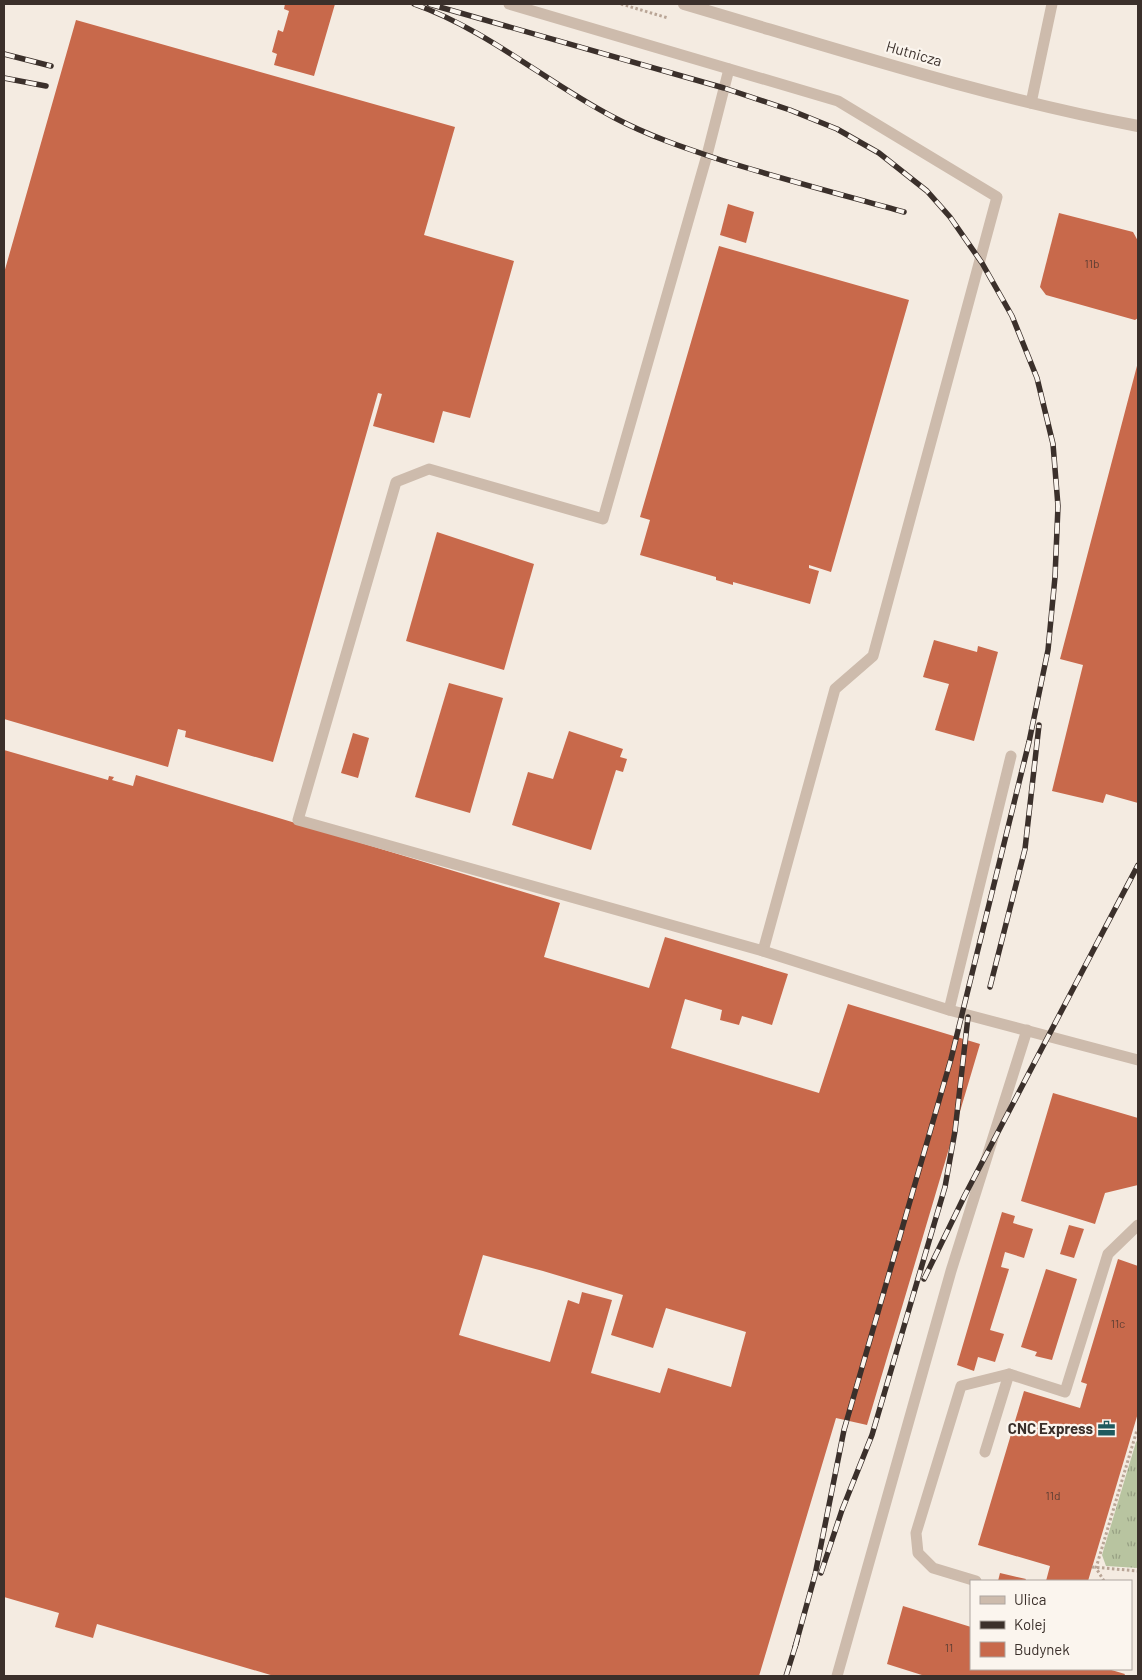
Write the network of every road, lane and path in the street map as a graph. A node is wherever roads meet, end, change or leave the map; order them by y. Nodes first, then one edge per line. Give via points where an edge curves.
1 (509, 4) edge
2 (684, 4) edge
3 (1052, 4) edge
4 (730, 69) junction
5 (1031, 103) junction
6 (1138, 126) edge
7 (1011, 756) dead end
8 (763, 951) junction
9 (949, 1010) junction
10 (1027, 1030) junction
11 (1138, 1060) edge
12 (1138, 1225) edge
13 (1009, 1374) junction
14 (1136, 1429) edge
15 (985, 1452) dead end
16 (1094, 1568) junction
17 (1138, 1571) edge
18 (973, 1580) edge
19 (1103, 1580) edge
20 (837, 1676) edge

1 - 4 lane
2 - 5 street, Hutnicza
3 - 5 lane
4 - 8 lane via 838,101 997,197 873,656 836,689
4 - 8 lane via 604,519 429,469 396,482 298,820
5 - 6 street, Hutnicza
7 - 9 lane
8 - 9 lane
9 - 10 lane
10 - 11 lane
10 - 20 lane via 951,1271
12 - 13 lane via 1108,1254 1065,1392
13 - 15 lane
13 - 18 lane via 961,1386 916,1533 918,1553 933,1568
14 - 16 path
16 - 17 path
16 - 19 path

